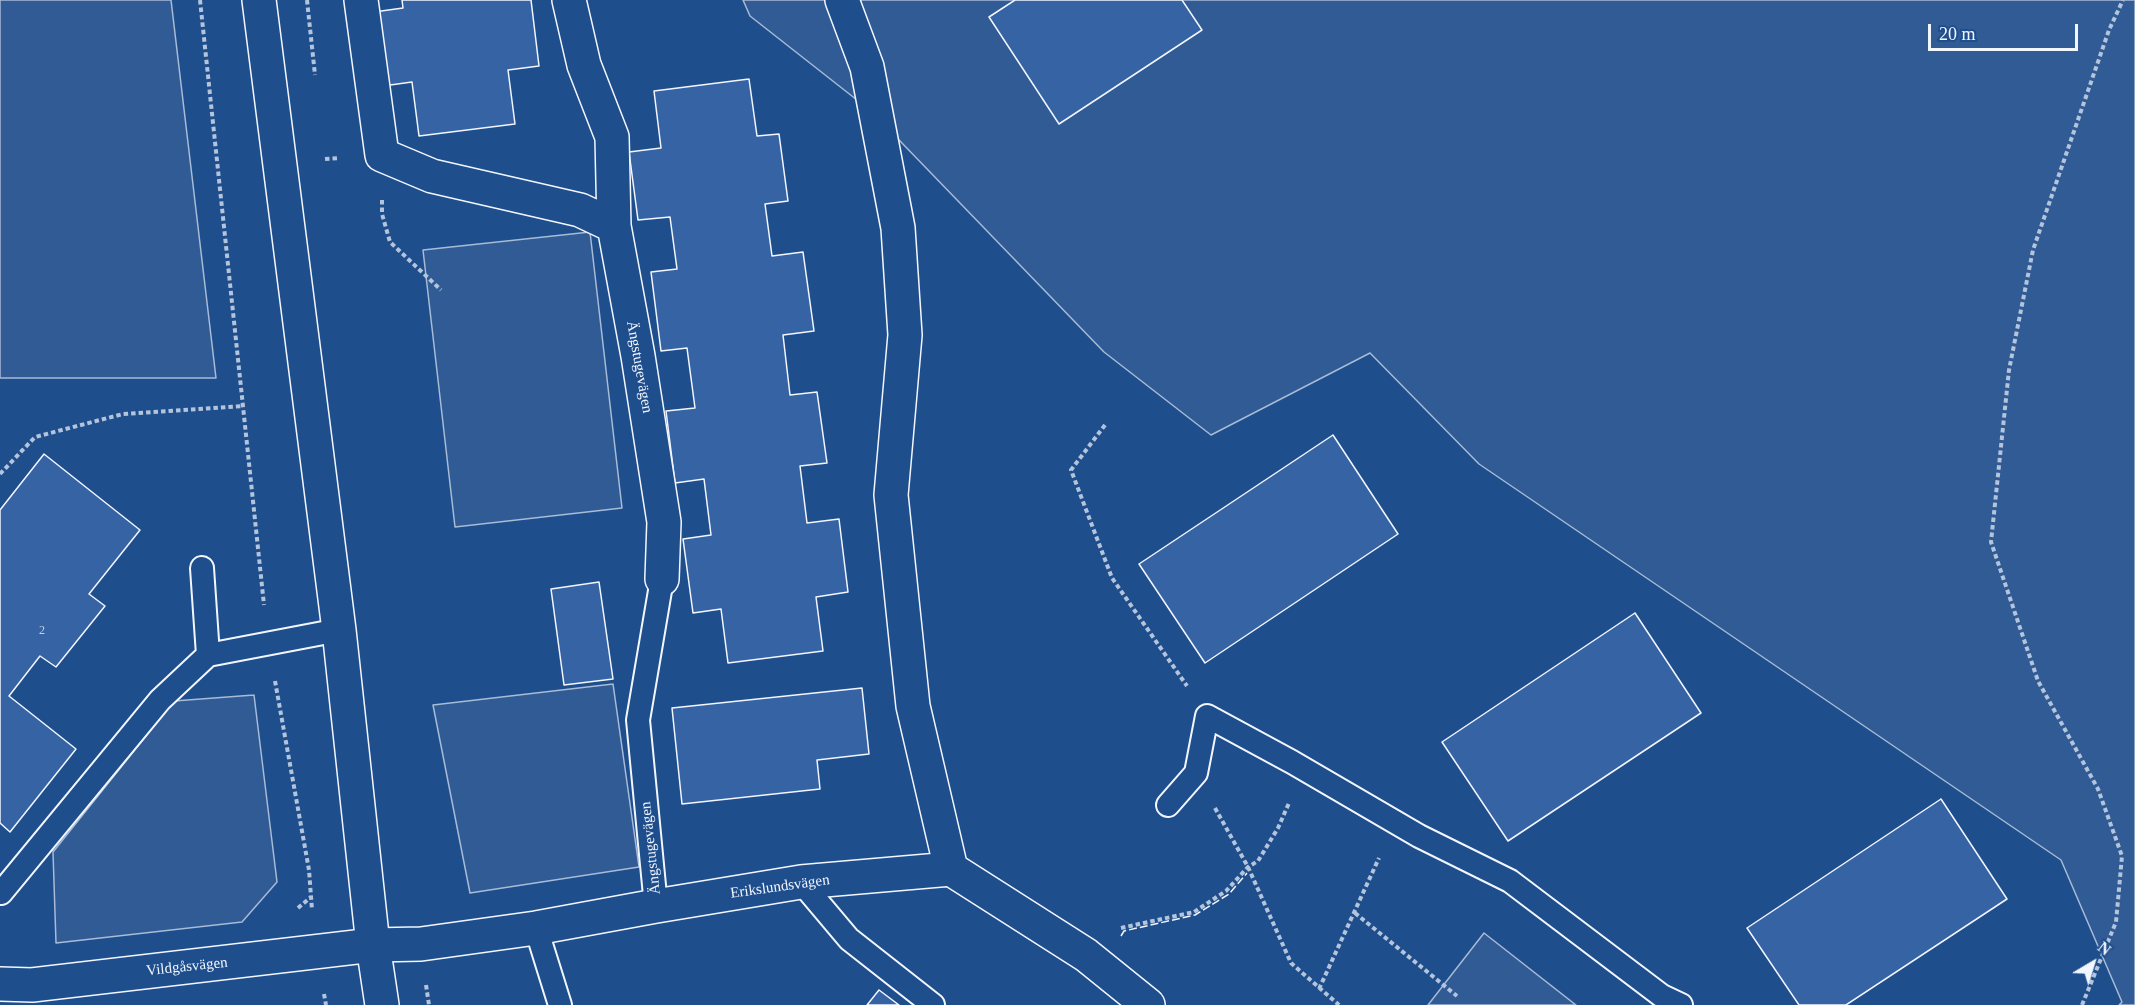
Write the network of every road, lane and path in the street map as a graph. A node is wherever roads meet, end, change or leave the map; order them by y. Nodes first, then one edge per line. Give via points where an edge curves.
1 (200, 0) edge
2 (260, 0) edge
3 (361, 0) edge
4 (569, 0) edge
5 (842, 0) edge
6 (2123, 0) edge
7 (382, 155) junction
8 (614, 226) junction
9 (441, 290) dead end
10 (243, 406) junction
11 (1105, 425) dead end
12 (0, 474) edge
13 (202, 568) dead end
14 (662, 579) joint
15 (339, 630) junction
16 (268, 644) junction
17 (208, 655) junction
18 (1208, 716) junction
19 (1304, 769) junction
20 (1196, 773) junction
21 (1168, 805) dead end
22 (1395, 821) junction
23 (1248, 867) junction
24 (951, 869) junction
25 (801, 882) junction
26 (0, 893) edge
27 (656, 906) junction
28 (0, 908) edge
29 (1355, 913) junction
30 (536, 928) junction
31 (373, 945) junction
32 (316, 952) junction
33 (1086, 956) junction
34 (0, 984) edge
35 (1319, 989) junction
36 (26, 995) edge
37 (1457, 996) dead end
38 (326, 1005) edge
39 (382, 1005) edge
40 (560, 1005) edge
41 (933, 1005) edge
42 (1148, 1005) edge
43 (1339, 1005) edge
44 (1681, 1005) edge
45 (2082, 1005) edge

1 - 10 path
2 - 15 street
3 - 7 street
4 - 8 street, Ängstugevägen via 584,65 612,137
5 - 24 street via 867,67 898,228 905,334 891,495 914,706
6 - 45 path via 2109,30 2033,250 2008,370 1991,542 2038,681 2098,789 2122,856 2116,922
7 - 8 street via 432,176 580,210
7 - 9 path via 382,214 390,242
8 - 14 street, Ängstugevägen via 664,522
10 - 12 path via 123,414 35,437
10 - 16 path
11 - 18 path via 1071,470 1112,578
13 - 17 lane
14 - 27 lane, Ängstugevägen via 638,720
15 - 16 lane
15 - 31 street
16 - 17 lane
16 - 32 path via 309,870
17 - 26 lane via 160,699
18 - 19 lane
18 - 20 lane
19 - 22 lane
19 - 23 path via 1278,828 1258,861
20 - 21 lane
20 - 23 path
22 - 29 path
22 - 44 lane via 1510,881 1662,996
23 - 33 path via 1226,891 1194,912 1107,931
23 - 35 path via 1291,963
24 - 25 street, Erikslundsvägen
24 - 33 street
25 - 27 street, Erikslundsvägen
25 - 41 lane via 849,939
26 - 28 lane
27 - 30 street, Erikslundsvägen
29 - 35 path
29 - 37 path
30 - 31 street, Erikslundsvägen via 420,944
30 - 40 lane
31 - 32 street, Vildgåsvägen
31 - 39 street
32 - 36 street, Vildgåsvägen
32 - 38 path
33 - 42 street
34 - 36 street, Vildgåsvägen
35 - 43 path

